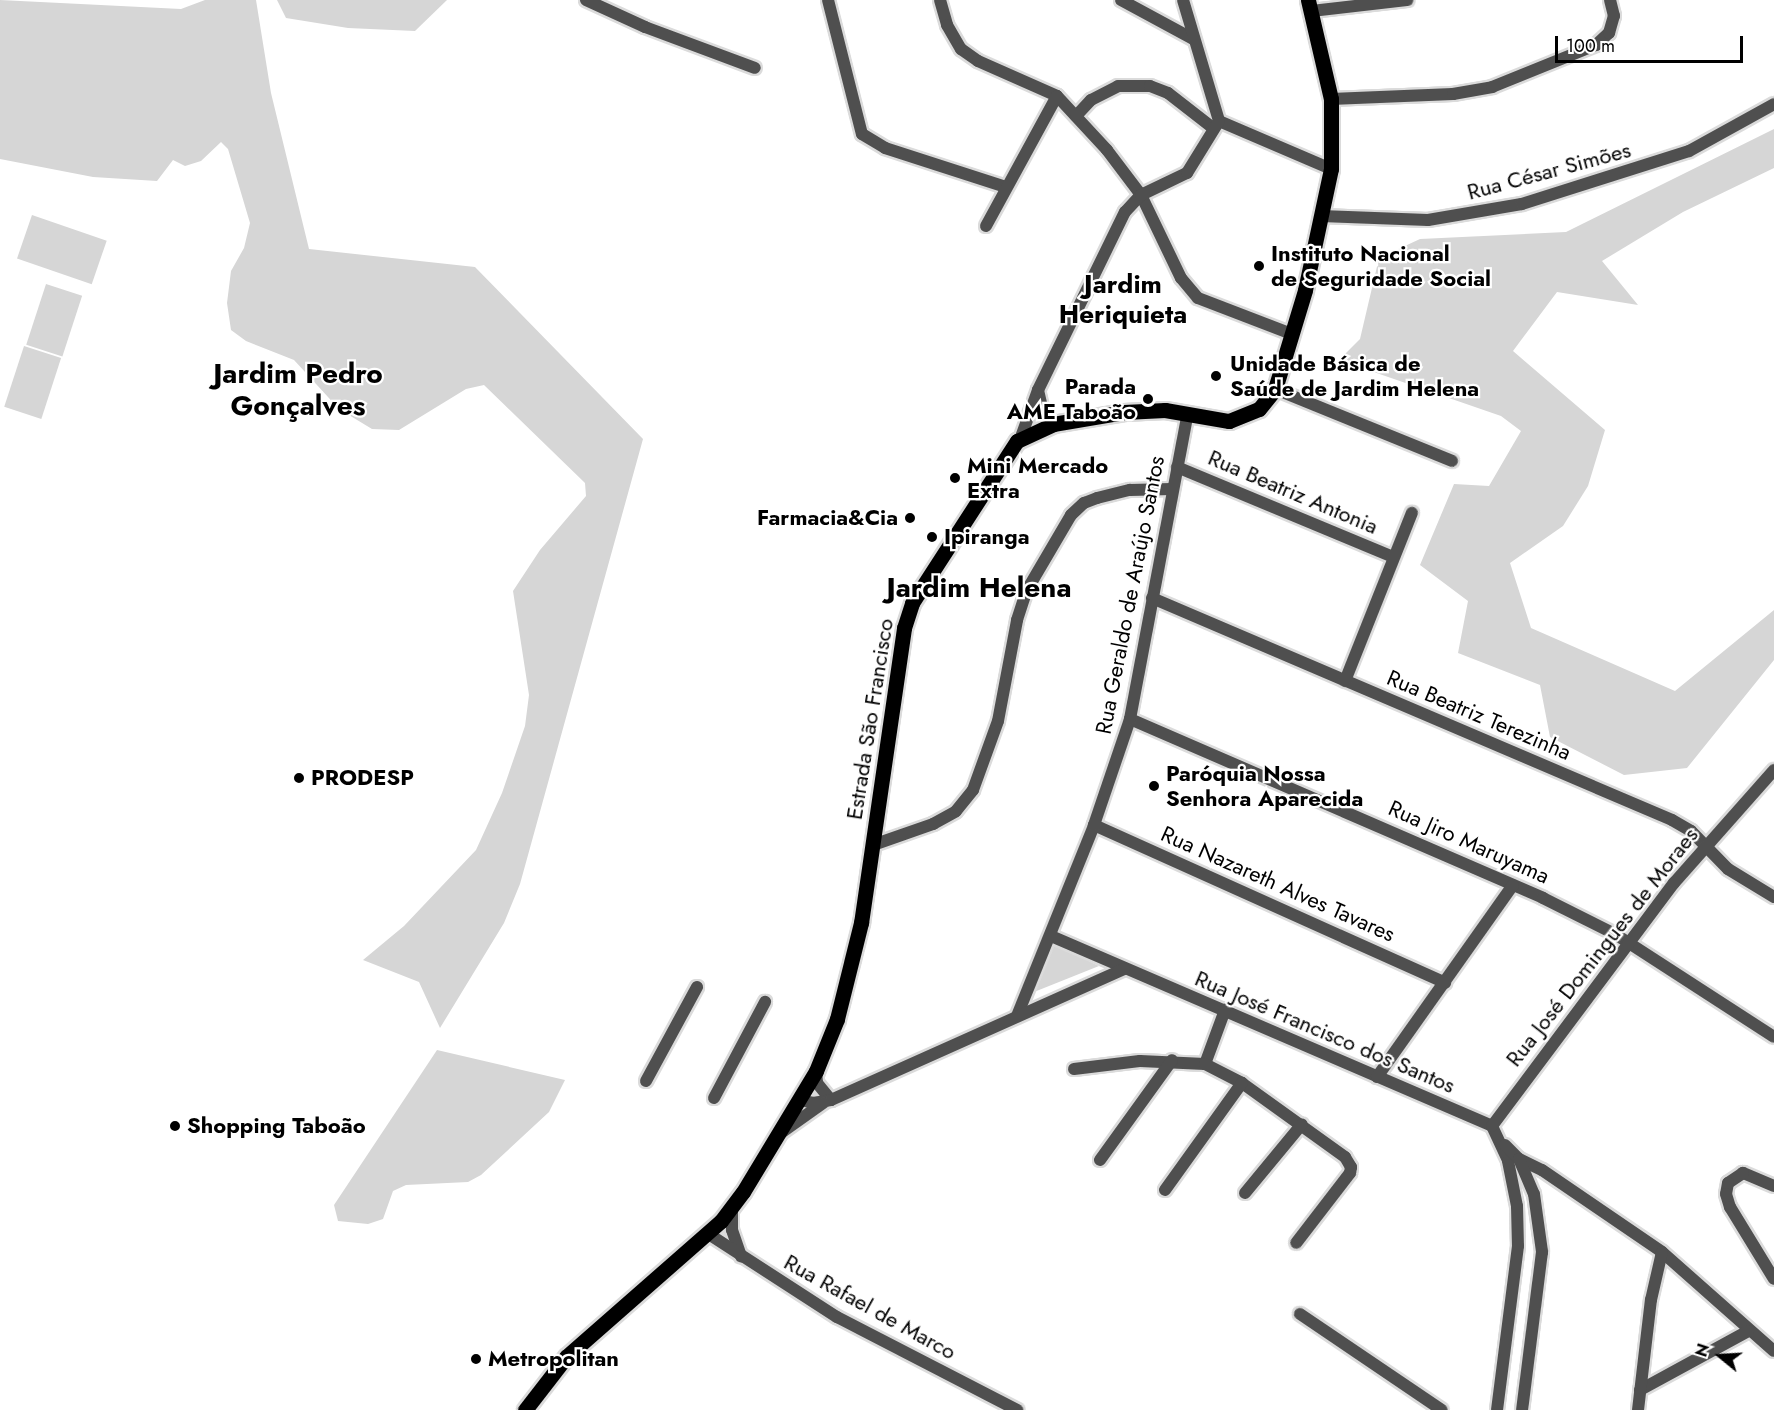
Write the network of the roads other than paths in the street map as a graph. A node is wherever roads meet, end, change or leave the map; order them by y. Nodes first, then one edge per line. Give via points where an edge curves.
1 (586, 0) edge
2 (828, 0) edge
3 (940, 0) edge
4 (1121, 0) edge
5 (1183, 0) edge
6 (1407, 0) edge
7 (1610, 0) edge
8 (1310, 5) edge
9 (1193, 39) junction
10 (755, 68) dead end
11 (1057, 96) junction
12 (1332, 99) junction
13 (1774, 104) edge
14 (1076, 116) junction
15 (1216, 124) junction
16 (1331, 169) junction
17 (1006, 187) junction
18 (1141, 195) junction
19 (1321, 216) junction
20 (987, 225) dead end
21 (1292, 334) junction
22 (1275, 389) junction
23 (1038, 390) junction
24 (1187, 416) junction
25 (1053, 424) junction
26 (1021, 437) junction
27 (1452, 461) dead end
28 (1177, 467) junction
29 (1172, 489) junction
30 (1412, 513) dead end
31 (1393, 557) junction
32 (1152, 598) junction
33 (1345, 681) junction
34 (1130, 719) junction
35 (1774, 770) edge
36 (1094, 825) junction
37 (873, 845) junction
38 (1707, 847) junction
39 (1513, 885) junction
40 (1774, 897) edge
41 (1051, 936) junction
42 (1627, 943) junction
43 (1124, 969) junction
44 (1445, 983) junction
45 (698, 987) dead end
46 (765, 1002) dead end
47 (1225, 1010) junction
48 (1017, 1016) junction
49 (1774, 1037) edge
50 (1172, 1060) junction
51 (1205, 1064) junction
52 (1074, 1069) dead end
53 (816, 1071) junction
54 (1377, 1077) junction
55 (646, 1082) dead end
56 (1242, 1083) junction
57 (714, 1098) dead end
58 (801, 1100) junction
59 (827, 1102) junction
60 (1302, 1124) junction
61 (1492, 1126) junction
62 (780, 1133) junction
63 (1100, 1160) dead end
64 (1514, 1160) junction
65 (1774, 1186) edge
66 (1165, 1190) dead end
67 (1245, 1194) dead end
68 (732, 1207) junction
69 (1539, 1229) junction
70 (1518, 1230) junction
71 (707, 1233) junction
72 (1296, 1243) dead end
73 (1662, 1252) junction
74 (741, 1257) junction
75 (1774, 1280) edge
76 (1300, 1314) dead end
77 (1748, 1331) junction
78 (1774, 1341) edge
79 (1774, 1351) edge
80 (1640, 1390) junction
81 (525, 1410) edge
82 (1017, 1410) edge
83 (1442, 1410) edge
84 (1497, 1410) edge
85 (1522, 1410) edge
86 (1638, 1410) edge

1 - 10 street via 645,27
2 - 17 street via 862,134 885,148
3 - 11 street via 954,41 968,55
4 - 9 street
5 - 9 street
6 - 8 street
7 - 12 street via 1614,16 1609,33 1596,45 1492,87 1454,94
8 - 12 main road
9 - 15 street
11 - 14 street
11 - 17 street
12 - 16 main road
13 - 19 street, Rua César Simões via 1689,151 1522,204 1428,220
14 - 15 street via 1091,100 1118,86 1150,86
14 - 18 street
15 - 16 street
15 - 18 street via 1187,173
16 - 19 main road
17 - 20 street
18 - 21 street via 1182,278 1198,298
18 - 23 street via 1114,231
19 - 21 main road
21 - 22 main road
22 - 24 main road via 1259,409 1243,417 1229,421
22 - 27 street
23 - 25 street via 1042,407
23 - 26 street
24 - 25 main road via 1165,410 1124,412
24 - 28 street, Rua Geraldo de Araújo Santos
25 - 26 main road
26 - 37 main road, Estrada São Francisco via 912,603 900,645
28 - 29 street, Rua Geraldo de Araújo Santos
28 - 31 street, Rua Beatriz Antonia
29 - 32 street, Rua Geraldo de Araújo Santos
29 - 37 street via 1130,490 1097,498 1071,515 1024,600 998,721 973,790 961,806 933,824
30 - 31 street
31 - 33 street
32 - 33 street, Rua Beatriz Terezinha
32 - 34 street, Rua Geraldo de Araújo Santos
33 - 38 street, Rua Beatriz Terezinha via 1672,820
34 - 36 street, Rua Geraldo de Araújo Santos
34 - 39 street, Rua Jiro Maruyama
35 - 38 street, Rua José Domingues de Moraes
36 - 41 street, Rua Geraldo de Araújo Santos
36 - 44 street, Rua Nazareth Alves Tavares
37 - 53 main road, Estrada São Francisco via 849,980
38 - 40 street, Rua Beatriz Terezinha via 1728,869
38 - 42 street, Rua José Domingues de Moraes
39 - 42 street, Rua Jiro Maruyama
39 - 44 street
41 - 43 street, Rua José Francisco dos Santos
41 - 48 street, Rua Geraldo de Araújo Santos
42 - 49 street, Rua Jiro Maruyama
42 - 61 street, Rua José Domingues de Moraes
43 - 47 street, Rua José Francisco dos Santos
43 - 48 street
44 - 54 street
45 - 55 street
46 - 57 street
47 - 51 street
47 - 54 street, Rua José Francisco dos Santos
48 - 59 street
50 - 51 street
50 - 52 street
50 - 63 street
51 - 56 street
53 - 58 main road, Estrada São Francisco
53 - 59 street via 817,1083
54 - 61 street, Rua José Francisco dos Santos
56 - 60 street
56 - 66 street
58 - 59 street
58 - 62 main road, Estrada São Francisco
59 - 62 street
60 - 67 street
60 - 72 street via 1345,1157 1351,1167
61 - 64 street
62 - 68 main road, Estrada São Francisco
64 - 69 street via 1534,1194
64 - 70 street
64 - 73 street via 1542,1170
65 - 75 street via 1743,1173 1728,1182 1726,1194
68 - 71 main road, Estrada São Francisco
68 - 74 street via 732,1230
69 - 70 street
69 - 85 street via 1542,1252
70 - 84 street
71 - 74 street, Rua Rafael de Marco
71 - 81 main road, Estrada São Francisco via 566,1357
73 - 77 street
73 - 80 street via 1651,1300
74 - 82 street, Rua Rafael de Marco via 837,1317
76 - 83 street
77 - 78 street
77 - 79 street
77 - 80 street
80 - 86 street

